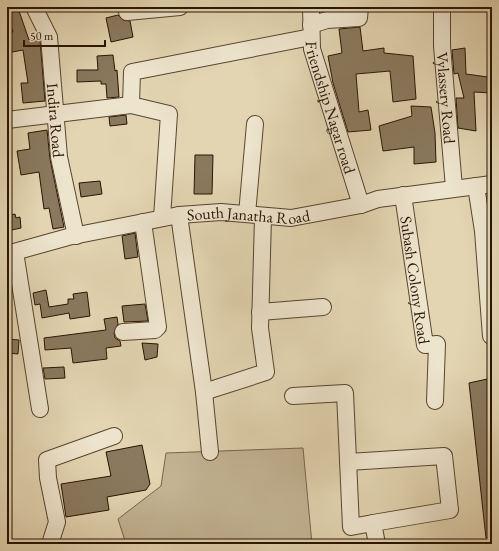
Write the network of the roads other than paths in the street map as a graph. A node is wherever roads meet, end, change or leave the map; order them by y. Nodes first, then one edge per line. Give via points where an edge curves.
1 (34, 7) edge
2 (180, 7) edge
3 (311, 7) edge
4 (360, 7) edge
5 (442, 7) edge
6 (127, 12) dead end
7 (311, 31) junction
8 (131, 105) junction
9 (55, 114) junction
10 (7, 120) edge
11 (255, 124) dead end
12 (492, 184) edge
13 (476, 186) junction
14 (454, 188) junction
15 (403, 195) junction
16 (361, 205) junction
17 (179, 215) junction
18 (255, 215) junction
19 (162, 218) junction
20 (143, 222) junction
21 (76, 236) junction
22 (11, 253) edge
23 (323, 307) dead end
24 (260, 312) junction
25 (122, 332) dead end
26 (491, 336) dead end
27 (204, 392) junction
28 (293, 396) dead end
29 (435, 401) dead end
30 (40, 409) dead end
31 (114, 436) dead end
32 (210, 452) dead end
33 (348, 462) junction
34 (373, 523) junction
35 (50, 544) edge
36 (377, 544) edge

1 - 9 street, Indira Road via 49,37
2 - 6 street
3 - 7 street, Friendship Nagar road
4 - 7 street via 359,18 327,20
5 - 14 street, Vylassery Road via 442,46
7 - 8 street via 132,72
7 - 16 street, Friendship Nagar road via 312,49 322,87
8 - 9 street
8 - 19 street via 169,114
9 - 10 street
9 - 21 street, Indira Road via 59,157
11 - 18 street
12 - 13 street, South Janatha Road
13 - 14 street, South Janatha Road
13 - 26 street via 483,231
14 - 15 street, South Janatha Road
15 - 16 street, South Janatha Road
15 - 29 street, Subash Colony Road via 425,345 437,344
16 - 18 street, South Janatha Road via 291,218
17 - 18 street, South Janatha Road via 222,212
17 - 19 street, South Janatha Road
17 - 27 street
18 - 24 street
19 - 20 street, South Janatha Road
20 - 21 street, South Janatha Road
20 - 25 street via 158,327 155,330
21 - 22 street, South Janatha Road
22 - 30 street via 25,309
23 - 24 street
24 - 27 street via 266,372
27 - 32 street
28 - 33 street via 345,393
31 - 35 street via 47,460 57,522
33 - 34 street via 351,527
33 - 34 street via 444,456 450,510
34 - 36 street

